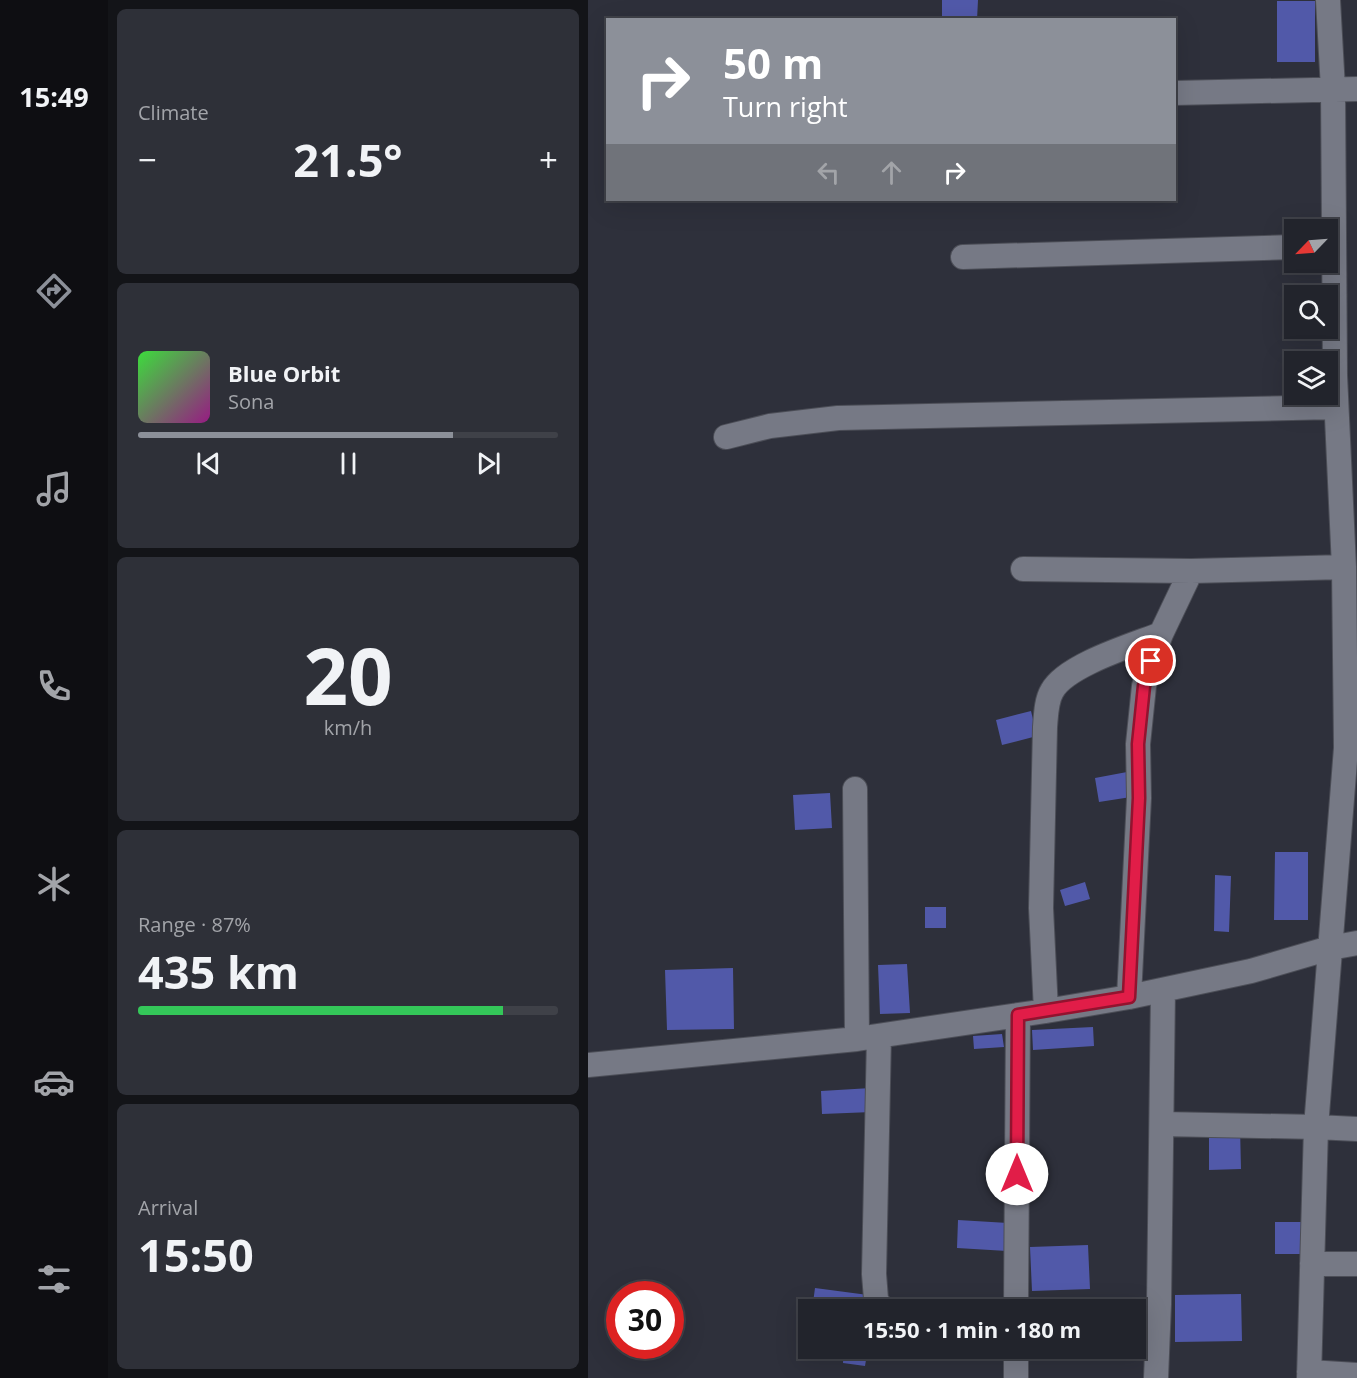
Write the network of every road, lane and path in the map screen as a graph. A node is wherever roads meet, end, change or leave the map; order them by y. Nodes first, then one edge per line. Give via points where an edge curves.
1 (1328, 0) edge
2 (1345, 89) edge
3 (1176, 93) edge
4 (1333, 219) edge
5 (1284, 247) edge
6 (963, 257) dead end
7 (1332, 273) edge
8 (1336, 407) junction
9 (726, 437) dead end
10 (1344, 567) junction
11 (1023, 569) dead end
12 (1191, 571) junction
13 (1161, 634) junction
14 (855, 789) dead end
15 (1357, 943) edge
16 (1330, 948) junction
17 (1163, 990) junction
18 (1129, 997) junction
19 (1046, 1011) junction
20 (1018, 1015) junction
21 (868, 1038) junction
22 (588, 1065) edge
23 (1162, 1124) junction
24 (1316, 1127) junction
25 (1357, 1129) edge
26 (1312, 1264) junction
27 (1357, 1264) edge
28 (876, 1299) edge
29 (1016, 1299) edge
30 (1016, 1359) edge
31 (1309, 1375) edge
32 (1357, 1375) edge
33 (1016, 1378) edge
34 (1156, 1378) edge

1 - 2 street
2 - 3 street
2 - 4 street
5 - 6 street
7 - 8 street
8 - 9 street via 838,418 770,426
8 - 10 street
10 - 12 street
10 - 16 street via 1346,748
11 - 12 street
12 - 13 street
13 - 18 street via 1144,686 1138,744
13 - 19 street via 1089,661 1052,690 1047,704 1041,908
14 - 21 street
15 - 16 street
16 - 17 street via 1251,971
16 - 24 street
17 - 18 street
17 - 23 street
18 - 19 street
19 - 20 street
20 - 21 street
20 - 29 street
21 - 22 street
21 - 28 street
23 - 24 street
23 - 34 street
24 - 25 street
24 - 26 street
26 - 27 street
26 - 31 street
30 - 33 street
31 - 32 street

